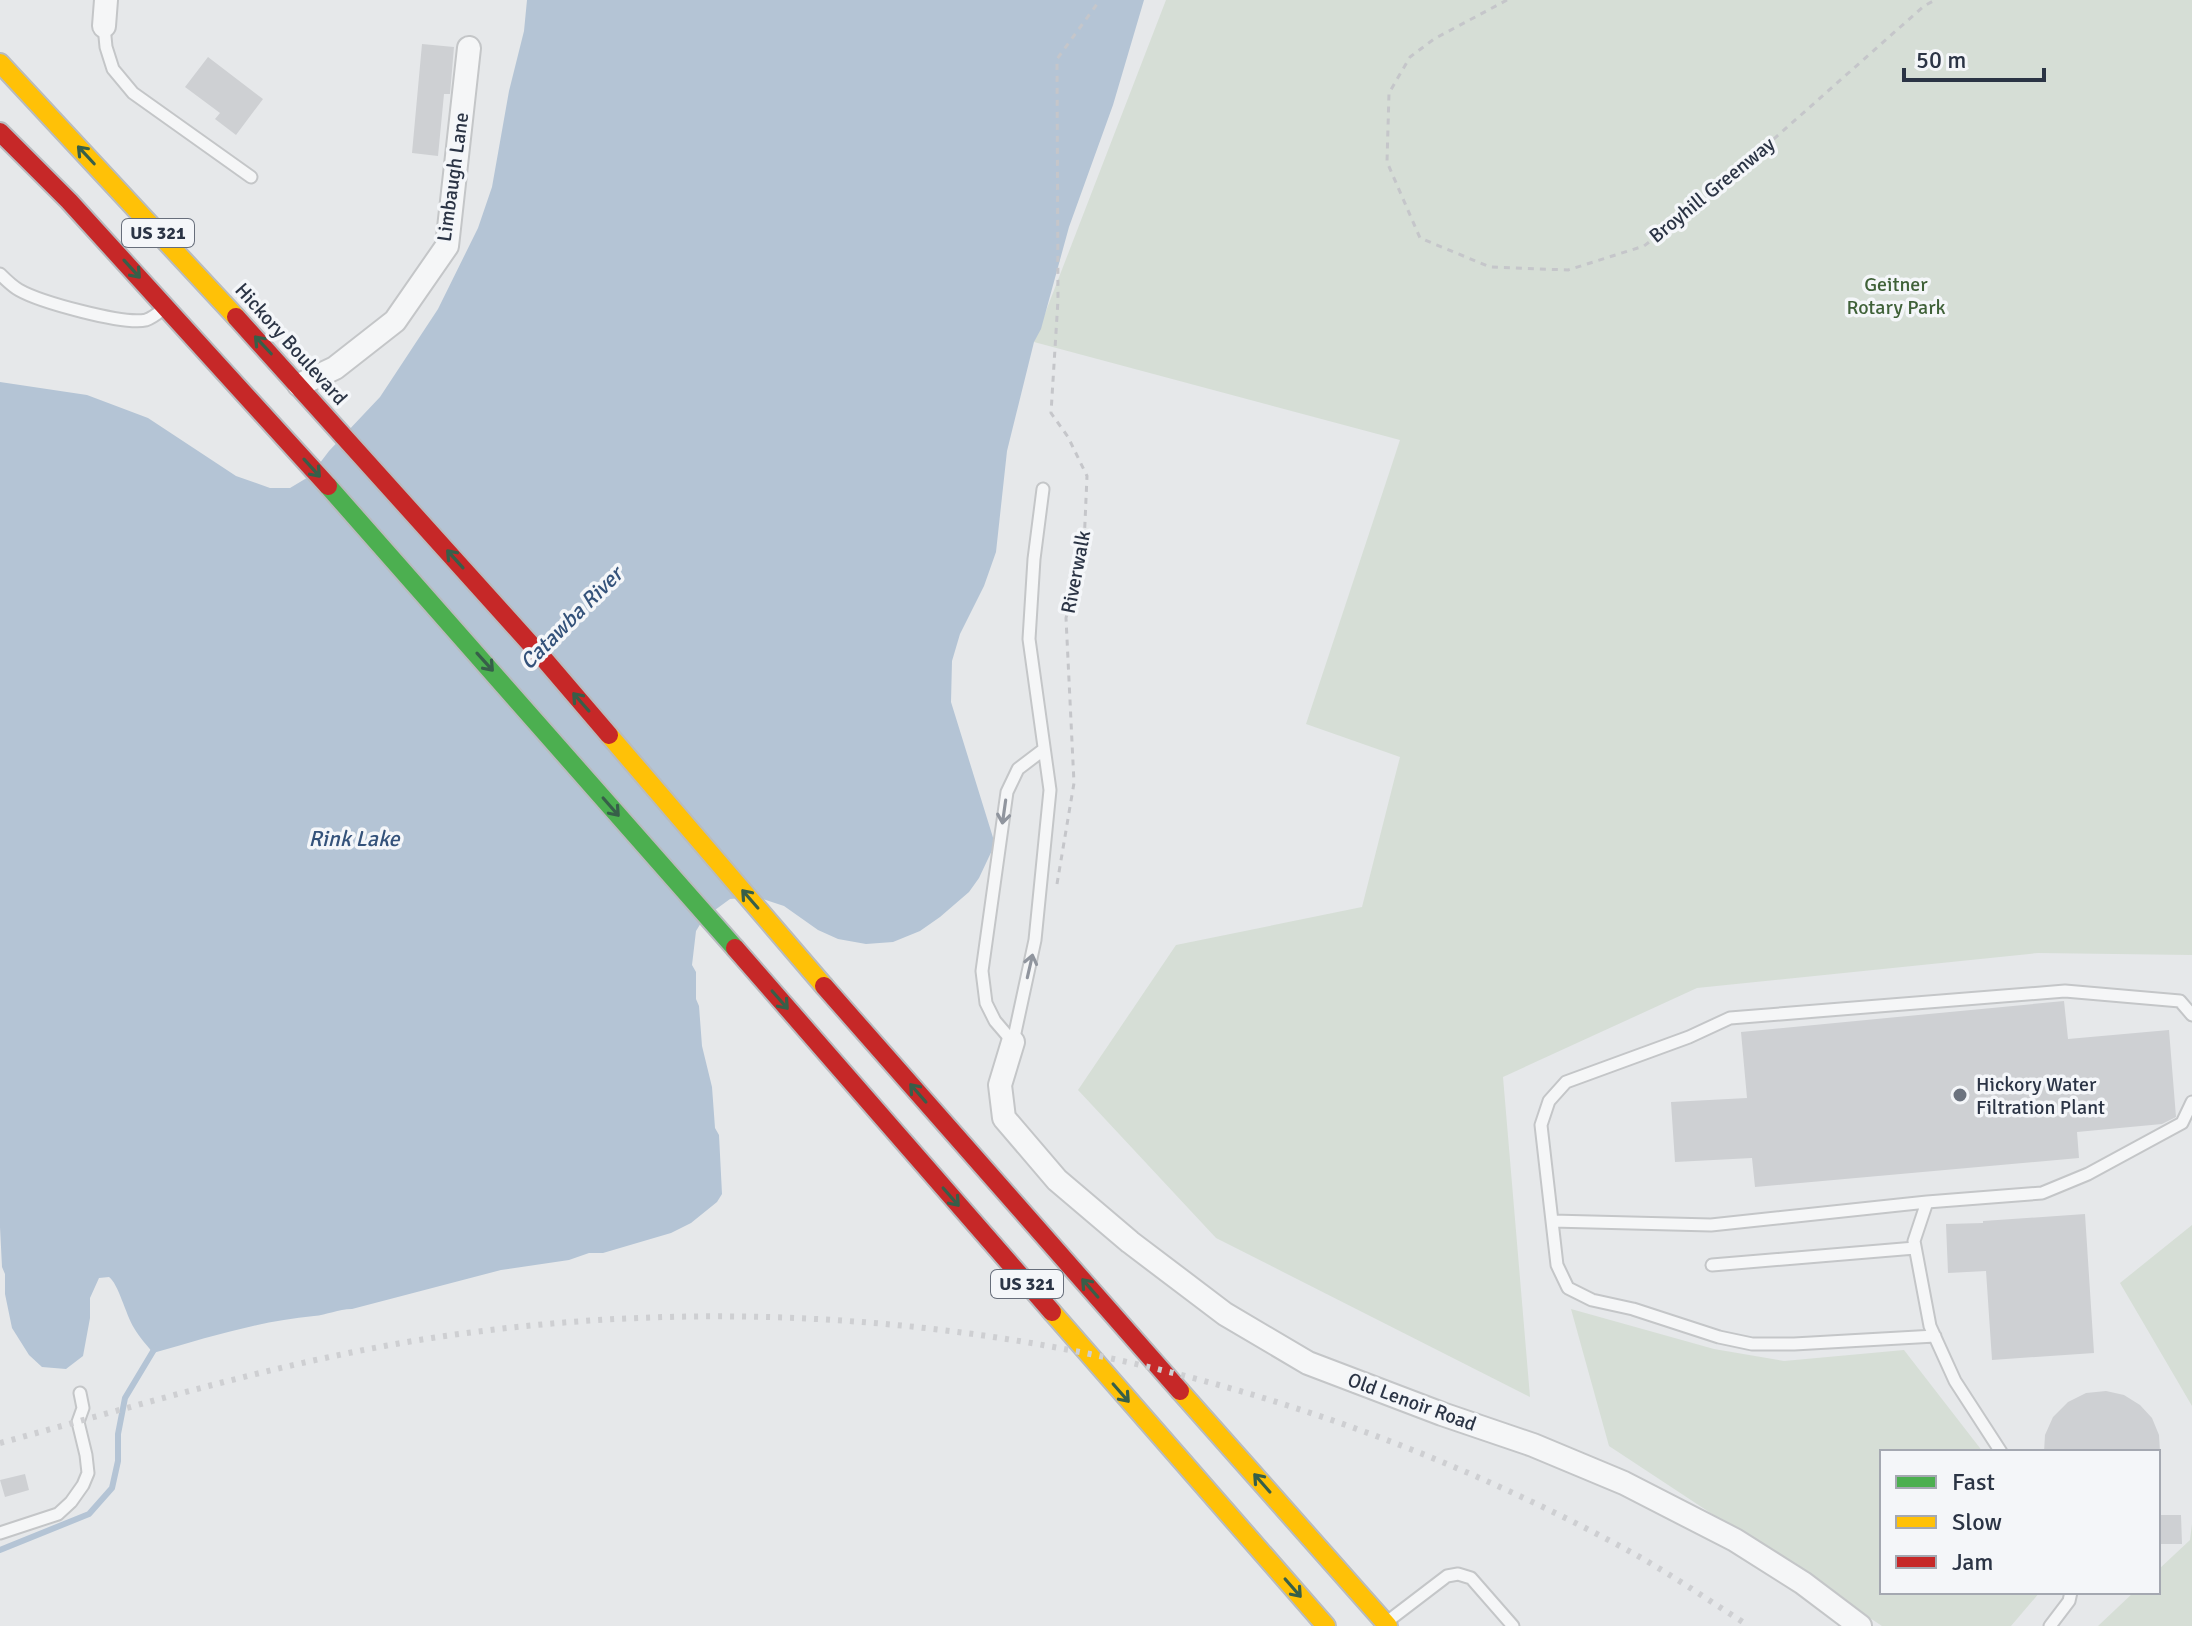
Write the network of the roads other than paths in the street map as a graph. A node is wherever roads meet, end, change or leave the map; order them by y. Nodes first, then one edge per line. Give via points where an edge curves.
1 (106, 0) edge
2 (104, 26) joint
3 (469, 48) dead end
4 (0, 63) edge
5 (0, 132) edge
6 (251, 177) dead end
7 (0, 274) edge
8 (166, 307) junction
9 (299, 385) junction
10 (1043, 489) dead end
11 (1043, 750) junction
12 (2192, 1015) edge
13 (1013, 1042) junction
14 (2192, 1102) edge
15 (1927, 1202) junction
16 (1552, 1221) junction
17 (1915, 1248) junction
18 (1712, 1265) dead end
19 (1935, 1336) junction
20 (80, 1393) dead end
21 (2000, 1450) edge
22 (0, 1533) edge
23 (2071, 1594) edge
24 (1386, 1625) edge
25 (1326, 1626) edge
26 (1513, 1626) edge
27 (1860, 1626) edge
28 (2050, 1626) edge

1 - 2 street
2 - 6 lane via 113,69 133,93
3 - 9 street, Limbaugh Lane via 447,246 395,321 335,368
9 -> 4 highway, Hickory Boulevard / US 321
5 -> 8 highway, US 321
7 - 8 lane via 22,292 131,321 149,319
8 -> 25 highway, US 321 via 505,685
24 -> 9 highway, Hickory Boulevard / US 321
10 - 11 lane via 1029,639
13 -> 11 lane via 1035,940 1050,790
11 -> 13 lane via 1018,769 1007,792 982,971 986,1003
12 - 16 lane via 2180,1001 2065,991 1730,1018 1566,1082 1549,1101 1541,1125
13 - 27 street, Old Lenoir Road via 1000,1085 1004,1118 1057,1180 1225,1314 1308,1363 1533,1445 1636,1489 1735,1540
14 - 15 lane via 2182,1123 2042,1193
15 - 16 lane via 1711,1225
15 - 17 lane
16 - 19 lane via 1557,1265 1568,1288 1592,1300 1752,1344
17 - 18 lane
17 - 19 lane
19 - 21 lane via 1955,1381
20 - 22 lane via 83,1408 78,1422 88,1473 83,1485 58,1514
23 - 28 lane
24 - 26 lane via 1447,1576 1458,1574 1471,1578

